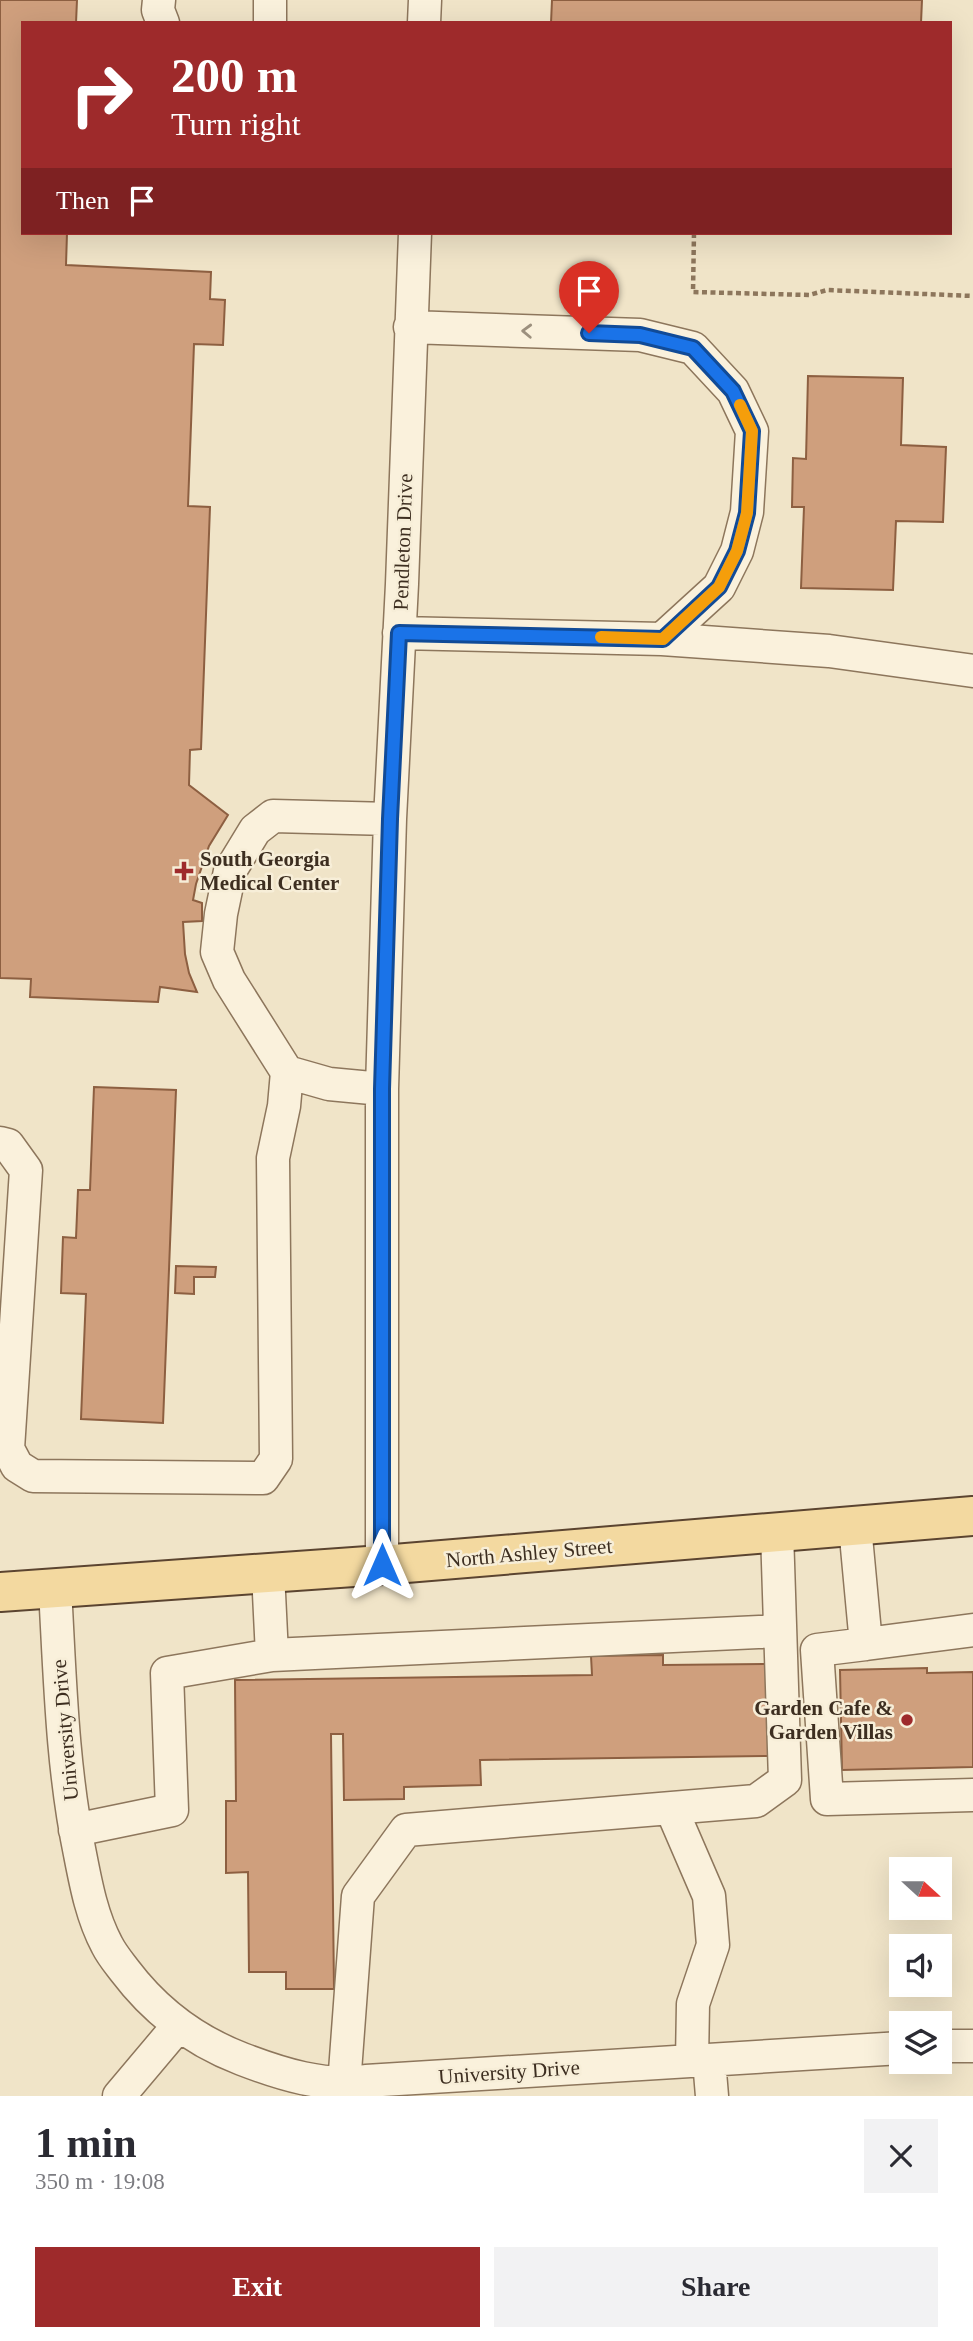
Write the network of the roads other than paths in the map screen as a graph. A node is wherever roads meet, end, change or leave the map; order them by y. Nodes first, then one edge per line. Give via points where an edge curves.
1 (159, 0) edge
2 (270, 0) edge
3 (425, 0) edge
4 (162, 21) edge
5 (270, 21) edge
6 (424, 21) edge
7 (415, 235) edge
8 (411, 327) junction
9 (399, 633) junction
10 (663, 639) junction
11 (973, 671) edge
12 (390, 819) junction
13 (287, 1072) junction
14 (382, 1089) junction
15 (0, 1143) edge
16 (973, 1516) edge
17 (855, 1526) junction
18 (777, 1532) junction
19 (382, 1565) junction
20 (268, 1573) junction
21 (55, 1589) junction
22 (0, 1592) edge
23 (973, 1630) edge
24 (780, 1631) junction
25 (866, 1644) junction
26 (272, 1655) junction
27 (973, 1795) edge
28 (671, 1808) junction
29 (75, 1830) junction
30 (178, 2026) junction
31 (952, 2046) edge
32 (973, 2046) edge
33 (889, 2049) edge
34 (701, 2061) junction
35 (344, 2085) junction
36 (119, 2096) edge
37 (712, 2096) edge

1 - 4 street
2 - 5 street
3 - 6 street
7 - 8 street, Pendleton Drive
8 - 9 street, Pendleton Drive
10 -> 8 street via 719,587 737,551 747,513 752,431 733,391 693,348 640,335
9 - 10 street
9 - 12 street, Pendleton Drive
10 - 11 street via 829,650
12 - 13 street via 273,816 255,830 230,871 217,952 229,980
12 - 14 street, Pendleton Drive
13 - 14 street via 329,1084
13 - 15 street via 273,1158 276,1458 263,1479 33,1476 17,1466 8,1449 26,1170 8,1145
14 - 19 street, Pendleton Drive
16 - 17 main road, North Ashley Street
17 - 18 main road, North Ashley Street
17 - 25 street
18 - 19 main road, North Ashley Street
18 - 24 street
19 - 20 main road, North Ashley Street
20 - 21 main road, North Ashley Street
20 - 26 street
21 - 22 main road, North Ashley Street
21 - 29 street, University Drive via 64,1752
23 - 25 street
24 - 26 street
24 - 28 street via 785,1780 756,1801
25 - 27 street via 817,1650 827,1798
26 - 29 street via 167,1673 172,1810
28 - 34 street via 709,1896 713,1945 694,2004
28 - 35 street via 406,1830 358,1896
29 - 30 street, University Drive via 95,1918 108,1948 138,1988
30 - 35 street, University Drive via 222,2051 271,2070
30 - 36 street
31 - 32 street
33 - 34 street, University Drive
34 - 35 street, University Drive
34 - 37 street

